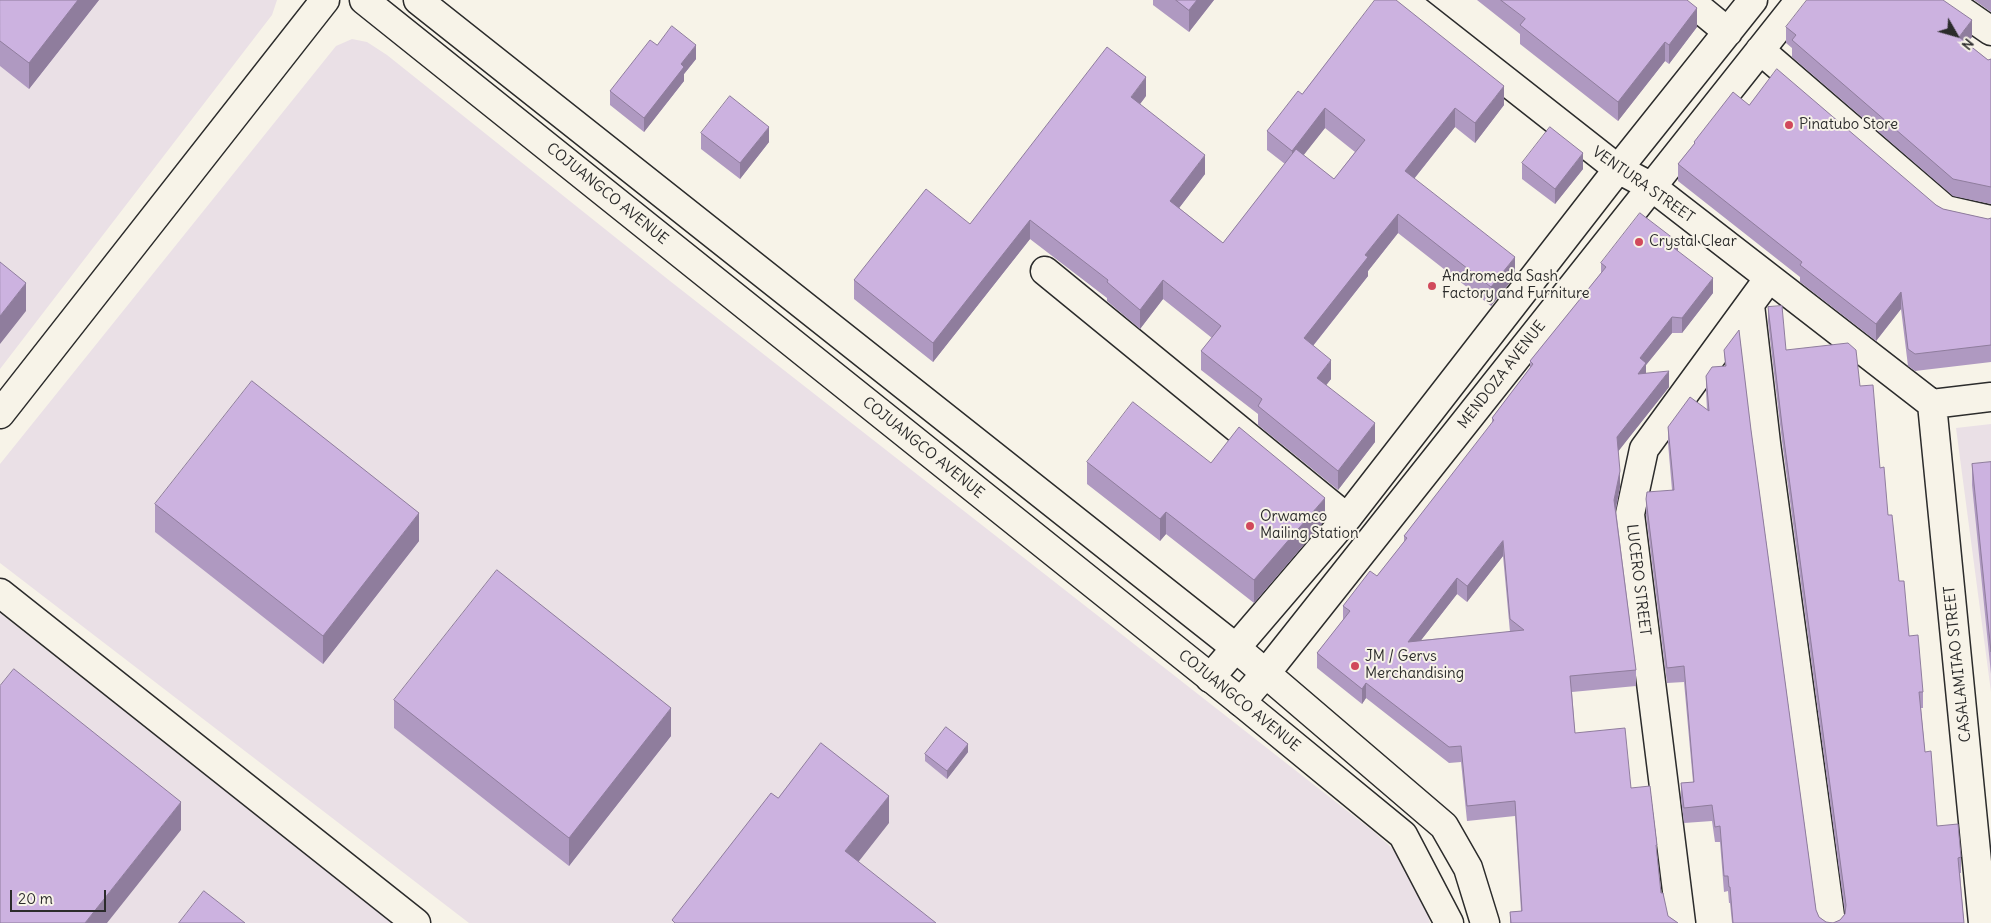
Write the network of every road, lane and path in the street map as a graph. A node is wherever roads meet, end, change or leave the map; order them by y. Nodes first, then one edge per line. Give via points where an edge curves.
1 (325, 0) edge
2 (364, 0) edge
3 (418, 0) edge
4 (1403, 0) edge
5 (1689, 0) edge
6 (1753, 0) edge
7 (1800, 0) edge
8 (1946, 0) edge
9 (1728, 32) junction
10 (1991, 32) edge
11 (1760, 50) junction
12 (1618, 169) junction
13 (1652, 187) junction
14 (1991, 220) edge
15 (1044, 271) dead end
16 (1769, 278) junction
17 (1750, 305) junction
18 (1991, 397) edge
19 (1932, 404) junction
20 (0, 414) edge
21 (1347, 518) junction
22 (0, 593) edge
23 (1236, 648) junction
24 (1266, 673) junction
25 (1210, 678) junction
26 (1241, 702) junction
27 (416, 923) edge
28 (1449, 923) edge
29 (1485, 923) edge
30 (1681, 923) edge
31 (1831, 923) edge
32 (1983, 923) edge

1 - 20 street
2 - 25 street, COJUANGCO AVENUE
3 - 23 street
4 - 12 street, VENTURA STREET
5 - 9 street
6 - 9 street
7 - 11 street, MENDOZA AVENUE
8 - 10 street
9 - 12 street
11 - 13 street, MENDOZA AVENUE
11 - 14 street via 1946,210
12 - 13 street, VENTURA STREET
12 - 21 street
13 - 16 street, VENTURA STREET
13 - 24 street, MENDOZA AVENUE
15 - 21 street
16 - 17 street, LUCERO STREET
16 - 19 street, VENTURA STREET
17 - 30 street, LUCERO STREET via 1644,449 1630,514
17 - 31 street
18 - 19 street
19 - 32 street, CASALAMITAO STREET
21 - 23 street
22 - 27 street
23 - 24 street
23 - 25 street
24 - 26 street, MENDOZA AVENUE
24 - 29 street via 1444,826 1468,868
25 - 26 street, COJUANGCO AVENUE
26 - 28 street, COJUANGCO AVENUE via 1403,835

